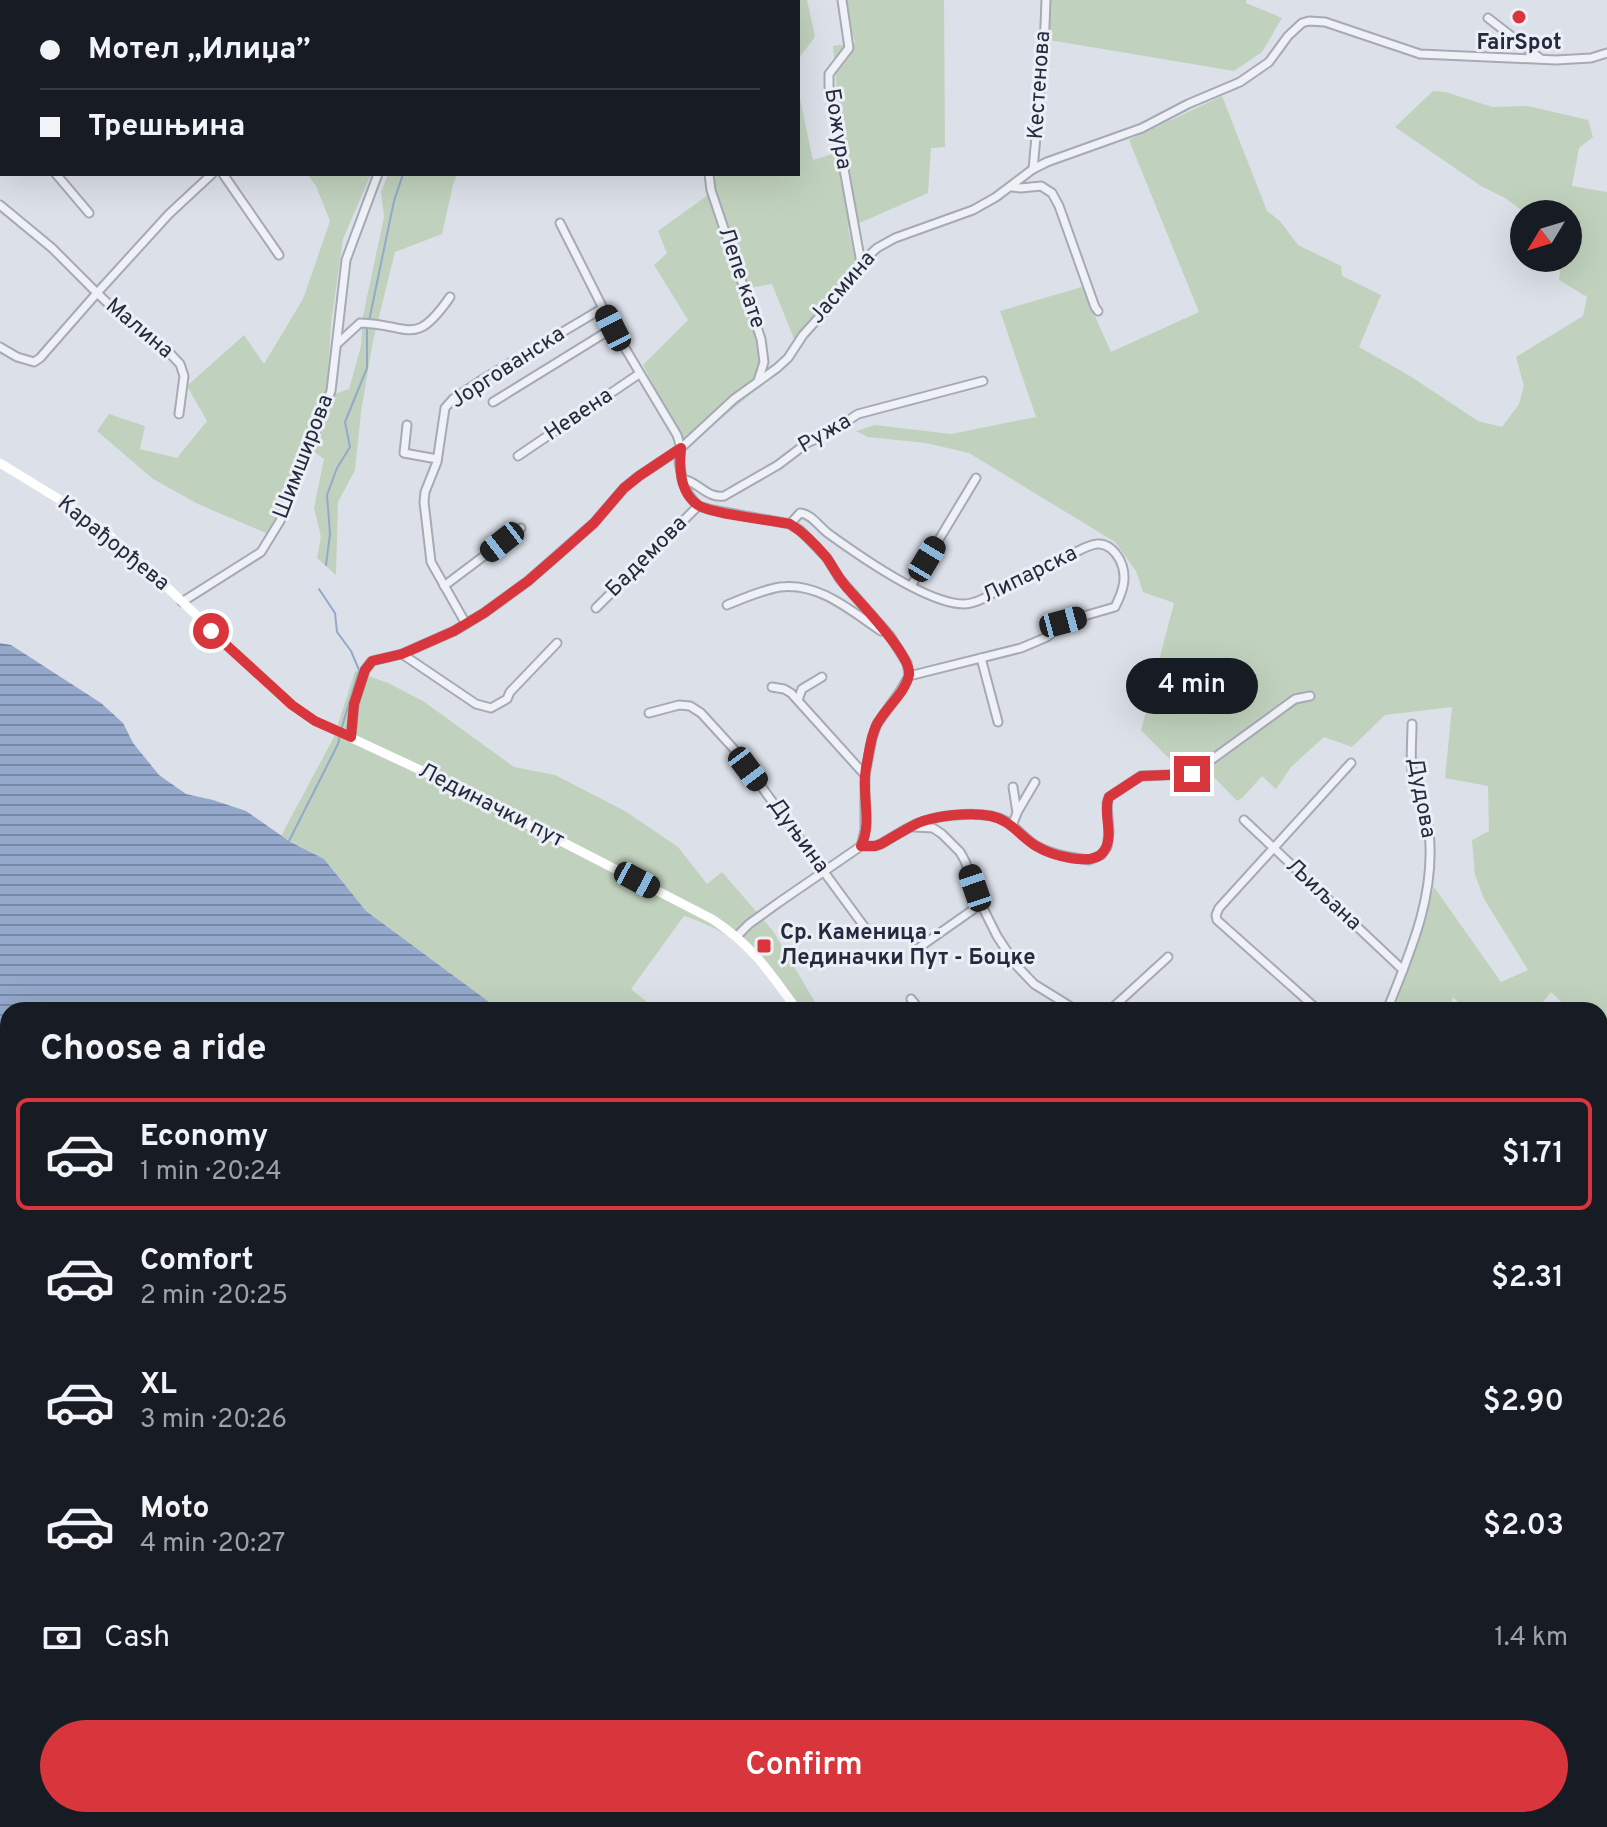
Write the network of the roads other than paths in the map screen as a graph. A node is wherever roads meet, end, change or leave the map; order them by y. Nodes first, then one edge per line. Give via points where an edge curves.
1 (842, 0) edge
2 (1046, 0) edge
3 (1488, 18) dead end
4 (1607, 53) edge
5 (1543, 60) junction
6 (1033, 169) junction
7 (58, 176) edge
8 (210, 176) edge
9 (224, 176) edge
10 (377, 176) edge
11 (709, 176) edge
12 (1012, 187) junction
13 (0, 205) edge
14 (89, 213) dead end
15 (560, 223) dead end
16 (279, 255) dead end
17 (861, 263) junction
18 (97, 293) junction
19 (450, 297) dead end
20 (603, 308) junction
21 (1098, 311) dead end
22 (613, 328) junction
23 (337, 344) junction
24 (0, 347) edge
25 (639, 374) junction
26 (983, 381) dead end
27 (757, 383) junction
28 (493, 402) dead end
29 (179, 414) dead end
30 (407, 425) dead end
31 (681, 448) junction
32 (518, 456) dead end
33 (437, 459) junction
34 (0, 463) edge
35 (976, 478) dead end
36 (682, 479) junction
37 (698, 506) junction
38 (790, 524) junction
39 (521, 528) dead end
40 (444, 586) junction
41 (911, 586) junction
42 (182, 602) junction
43 (727, 605) dead end
44 (596, 608) dead end
45 (466, 624) junction
46 (890, 636) junction
47 (557, 643) dead end
48 (402, 654) junction
49 (981, 658) junction
50 (909, 676) junction
51 (822, 677) dead end
52 (772, 687) dead end
53 (1310, 696) dead end
54 (798, 700) junction
55 (649, 713) dead end
56 (998, 722) dead end
57 (1412, 724) dead end
58 (348, 736) junction
59 (1351, 763) dead end
60 (865, 775) junction
61 (1035, 782) dead end
62 (1013, 787) dead end
63 (1017, 813) junction
64 (1244, 820) dead end
65 (1012, 826) junction
66 (912, 827) junction
67 (861, 846) junction
68 (1274, 849) junction
69 (824, 871) junction
70 (981, 904) junction
71 (866, 929) dead end
72 (737, 936) junction
73 (917, 949) dead end
74 (1168, 957) dead end
75 (1403, 970) junction
76 (911, 999) dead end
77 (791, 1002) edge
78 (913, 1002) edge
79 (1062, 1002) edge
80 (1119, 1002) edge
81 (1309, 1002) edge
82 (1390, 1002) edge

1 - 17 street, Божура via 849,48 829,74 829,86
2 - 6 street, Кестенова
3 - 5 street
4 - 5 street, Јасмина
5 - 6 street, Јасмина via 1420,54 1309,21 1295,28 1269,62 1240,82 1142,128
6 - 12 street, Јасмина
7 - 14 street
8 - 18 street, Малина
9 - 16 street
10 - 23 street, Шимширова via 346,260
11 - 27 street, Лепе кате via 761,339 764,362
12 - 17 street, Јасмина via 963,214 885,243
12 - 21 street via 1041,186 1052,193
13 - 18 street, Малина
15 - 20 street
17 - 27 street, Јасмина via 788,358
18 - 24 street via 34,362
18 - 29 street, Малина via 180,364 184,376
19 - 23 street via 427,326 413,330 360,323
20 - 22 street
20 - 33 street, Јоргованска via 447,403
22 - 25 street
22 - 28 street
23 - 42 street, Шимширова via 331,391 275,530 261,552
25 - 31 street
25 - 32 street, Невена
26 - 36 street, Ружа via 858,414 724,496 712,496
27 - 31 street, Јасмина
30 - 33 street via 404,453
31 - 36 street
31 - 45 street, Јасмина via 624,488 594,523 528,581
33 - 40 street, Јоргованска via 424,502 431,562
34 - 42 main road, Карађорђева via 90,520
35 - 41 street
36 - 37 street
37 - 38 street
37 - 44 street, Бадемова
38 - 41 street, Липарска via 806,513 840,542
38 - 46 street via 827,558
39 - 40 street
40 - 45 street, Јоргованска
41 - 49 street, Липарска via 966,604 1094,544 1112,548 1125,578 1115,607 1063,622 1047,637 1021,648
42 - 58 main road, Лединачки пут via 281,696
43 - 46 street via 779,587 810,589
45 - 48 street, Јасмина
46 - 50 street
47 - 48 street via 507,699 491,708 476,704
48 - 58 street, Јасмина via 375,659 367,667
49 - 50 street, Липарска
49 - 56 street
50 - 60 street via 877,724
51 - 54 street via 802,689
52 - 54 street
53 - 65 street via 1295,699 1192,774 1141,776 1109,797 1107,847 1096,859 1050,852
54 - 60 street
55 - 69 street, Дуњина via 679,705 701,713
57 - 75 street, Дудова via 1414,783 1429,832 1429,871 1425,907
58 - 72 main road, Лединачки пут via 634,878
59 - 68 street
60 - 67 street
61 - 63 street
62 - 63 street
63 - 65 street
64 - 68 street, Љиљана
65 - 66 street via 979,815 947,816
66 - 67 street via 881,844
66 - 70 street via 933,828 960,852
67 - 69 street
68 - 75 street, Љиљана
68 - 81 street via 1219,908 1217,920
69 - 71 street, Дуњина
69 - 72 street
70 - 73 street
70 - 79 street via 1024,975
72 - 77 main road, Лединачки пут
74 - 80 street
75 - 82 street, Дудова
76 - 78 street

